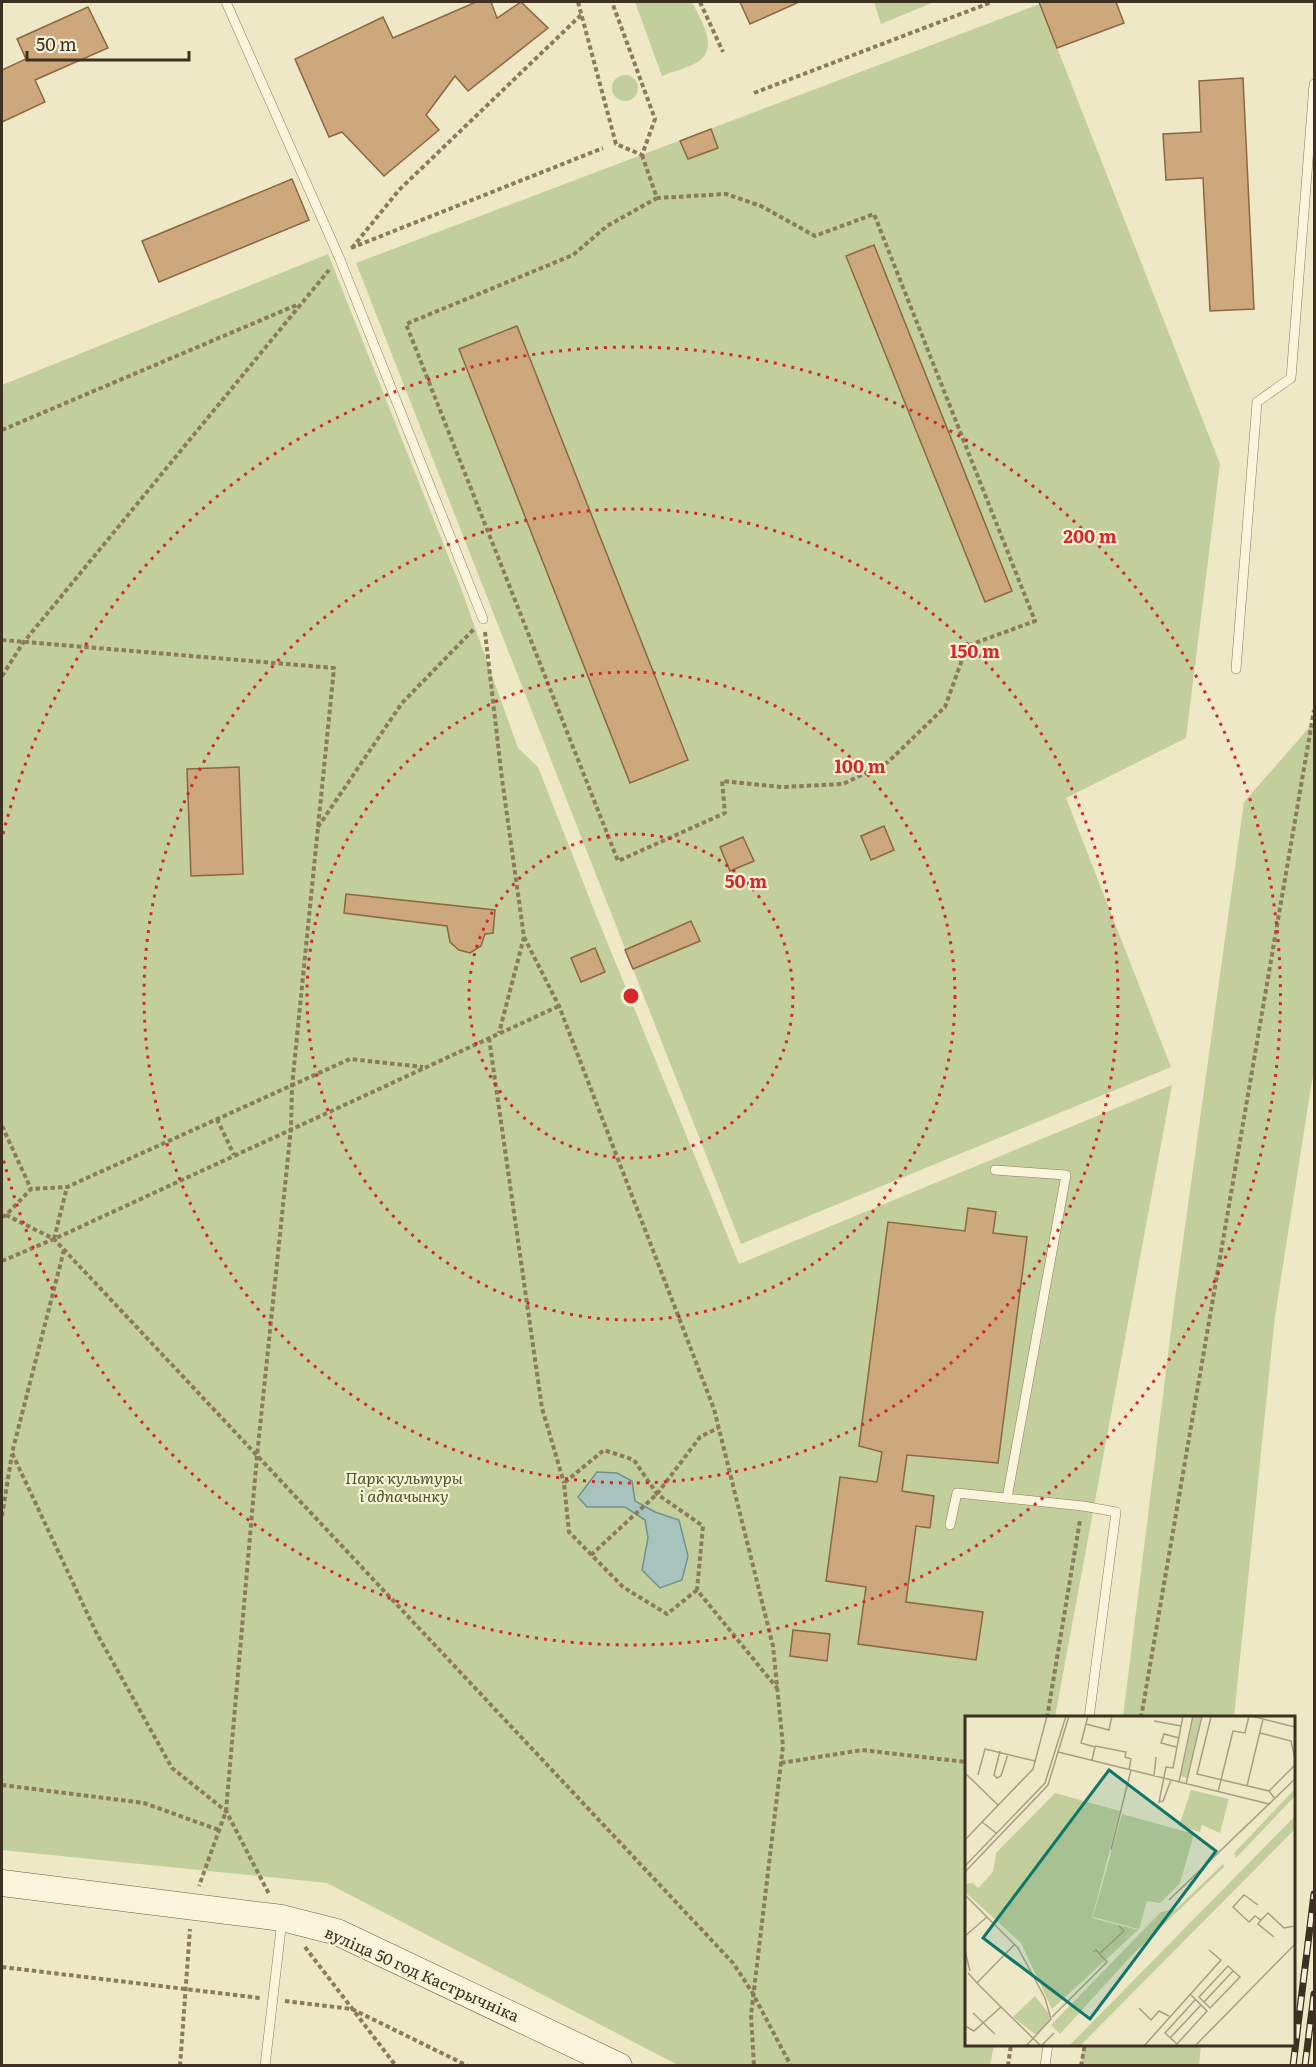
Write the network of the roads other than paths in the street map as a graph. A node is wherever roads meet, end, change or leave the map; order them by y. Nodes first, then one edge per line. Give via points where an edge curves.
1 (226, 2) edge
2 (1314, 84) edge
3 (483, 619) road end
4 (1236, 669) dead end
5 (995, 1170) dead end
6 (1007, 1498) junction
7 (950, 1526) dead end
8 (1089, 1716) edge
9 (2, 1883) edge
10 (282, 1918) junction
11 (1048, 2046) edge
12 (265, 2066) edge
13 (619, 2066) edge
14 (1045, 2066) edge

1 - 3 lane via 339,257
2 - 4 lane via 1291,378 1257,402
5 - 6 lane via 1066,1175
6 - 7 lane via 957,1493
6 - 8 lane via 1116,1512
9 - 10 main road, вуліца 50 год Кастрычніка
10 - 12 lane
10 - 13 main road, вуліца 50 год Кастрычніка via 337,1932
11 - 14 lane

